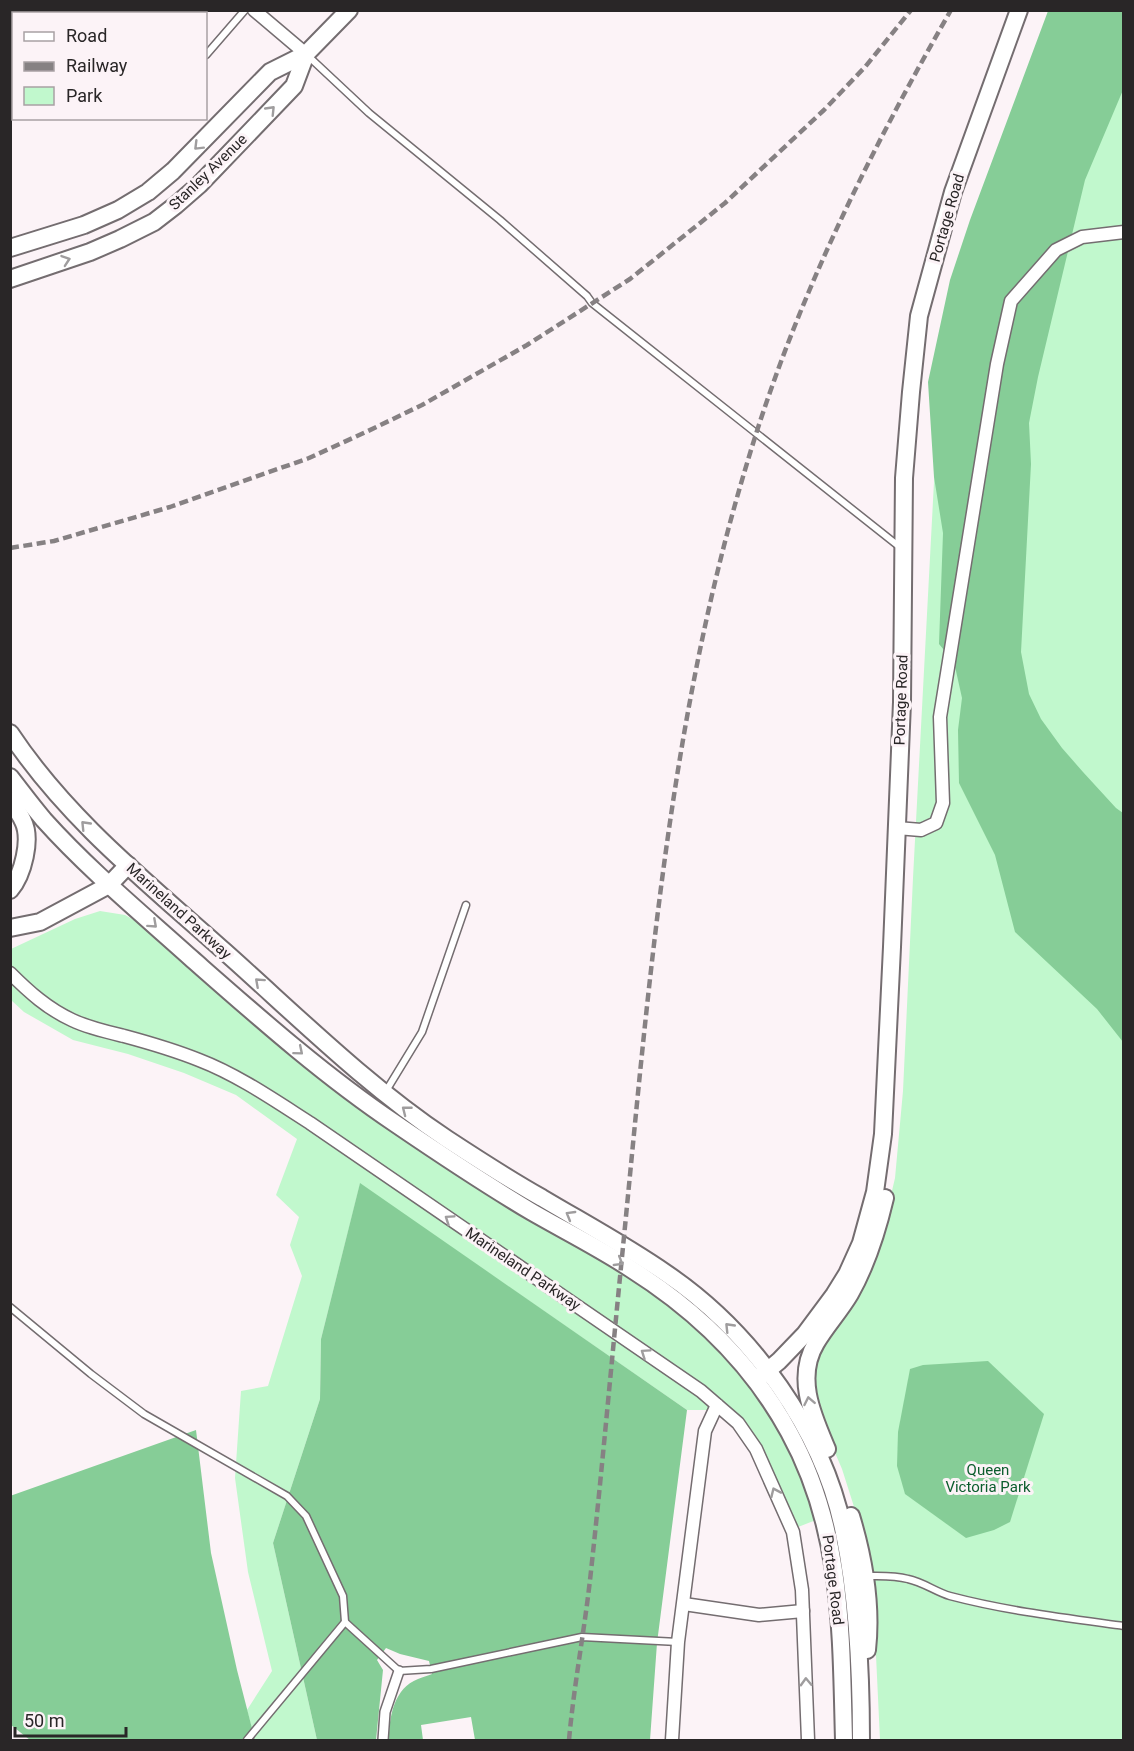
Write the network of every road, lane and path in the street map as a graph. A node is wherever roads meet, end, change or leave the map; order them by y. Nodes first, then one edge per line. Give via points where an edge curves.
1 (245, 10) edge
2 (254, 10) edge
3 (349, 10) edge
4 (1018, 10) edge
5 (306, 54) junction
6 (207, 55) edge
7 (1124, 232) edge
8 (10, 248) edge
9 (10, 279) edge
10 (904, 550) junction
11 (10, 732) edge
12 (10, 777) edge
13 (10, 800) edge
14 (897, 828) junction
15 (128, 865) junction
16 (109, 885) junction
17 (10, 890) edge
18 (466, 905) dead end
19 (10, 928) edge
20 (10, 973) edge
21 (886, 1072) junction
22 (384, 1093) junction
23 (10, 1307) edge
24 (762, 1375) junction
25 (717, 1405) junction
26 (851, 1576) junction
27 (684, 1604) junction
28 (803, 1611) junction
29 (345, 1622) junction
30 (1124, 1626) edge
31 (678, 1642) junction
32 (399, 1671) junction
33 (247, 1740) edge
34 (383, 1740) edge
35 (672, 1740) edge
36 (808, 1740) edge
37 (844, 1740) edge
38 (861, 1740) edge

1 - 6 lane
2 - 5 street
3 - 5 main road, Stanley Avenue
4 - 10 main road, Portage Road via 953,192 919,316 904,478
5 -> 8 main road, Stanley Avenue via 270,72 148,192 84,225
9 -> 5 main road, Stanley Avenue via 90,252 154,222 199,185 294,86
5 - 10 lane via 369,113 500,220 592,303
7 - 14 street via 1082,237 1056,250 1011,301 997,364 940,717 943,803 936,823 921,830
10 - 14 main road, Portage Road
15 -> 11 main road, Marineland Parkway via 66,805
12 - 16 main road, Marineland Parkway via 41,817
13 - 17 main road via 24,823 26,850
14 - 21 main road, Portage Road
15 - 16 main road
22 -> 15 main road, Marineland Parkway
16 - 19 main road via 40,922
16 -> 24 main road, Marineland Parkway via 328,1075 471,1175 658,1287
18 - 22 lane via 422,1032
25 -> 20 street, Marineland Parkway via 250,1085 178,1052 73,1021 39,999
21 - 24 main road, Portage Road via 880,1159 861,1243 826,1308 796,1344
26 -> 21 main road via 859,1546 845,1496 809,1405 807,1366 814,1346 863,1269 880,1221 890,1169 892,1130
24 -> 22 main road, Marineland Parkway via 714,1311 667,1273 482,1162
23 - 29 lane via 144,1414 287,1496 306,1516 343,1596
24 - 26 main road, Portage Road via 802,1424 823,1467 844,1530
25 - 27 street via 705,1431
28 -> 25 street, Marineland Parkway via 793,1532 756,1449 738,1423
26 - 30 lane via 910,1579 948,1596
26 - 37 main road, Portage Road via 839,1619
26 - 38 main road via 869,1616
27 - 28 street via 759,1615
27 - 31 street
36 -> 28 street, Marineland Parkway
29 - 32 lane
29 - 33 lane
31 - 32 lane via 582,1637 431,1669
31 - 35 street
32 - 34 street via 385,1712

